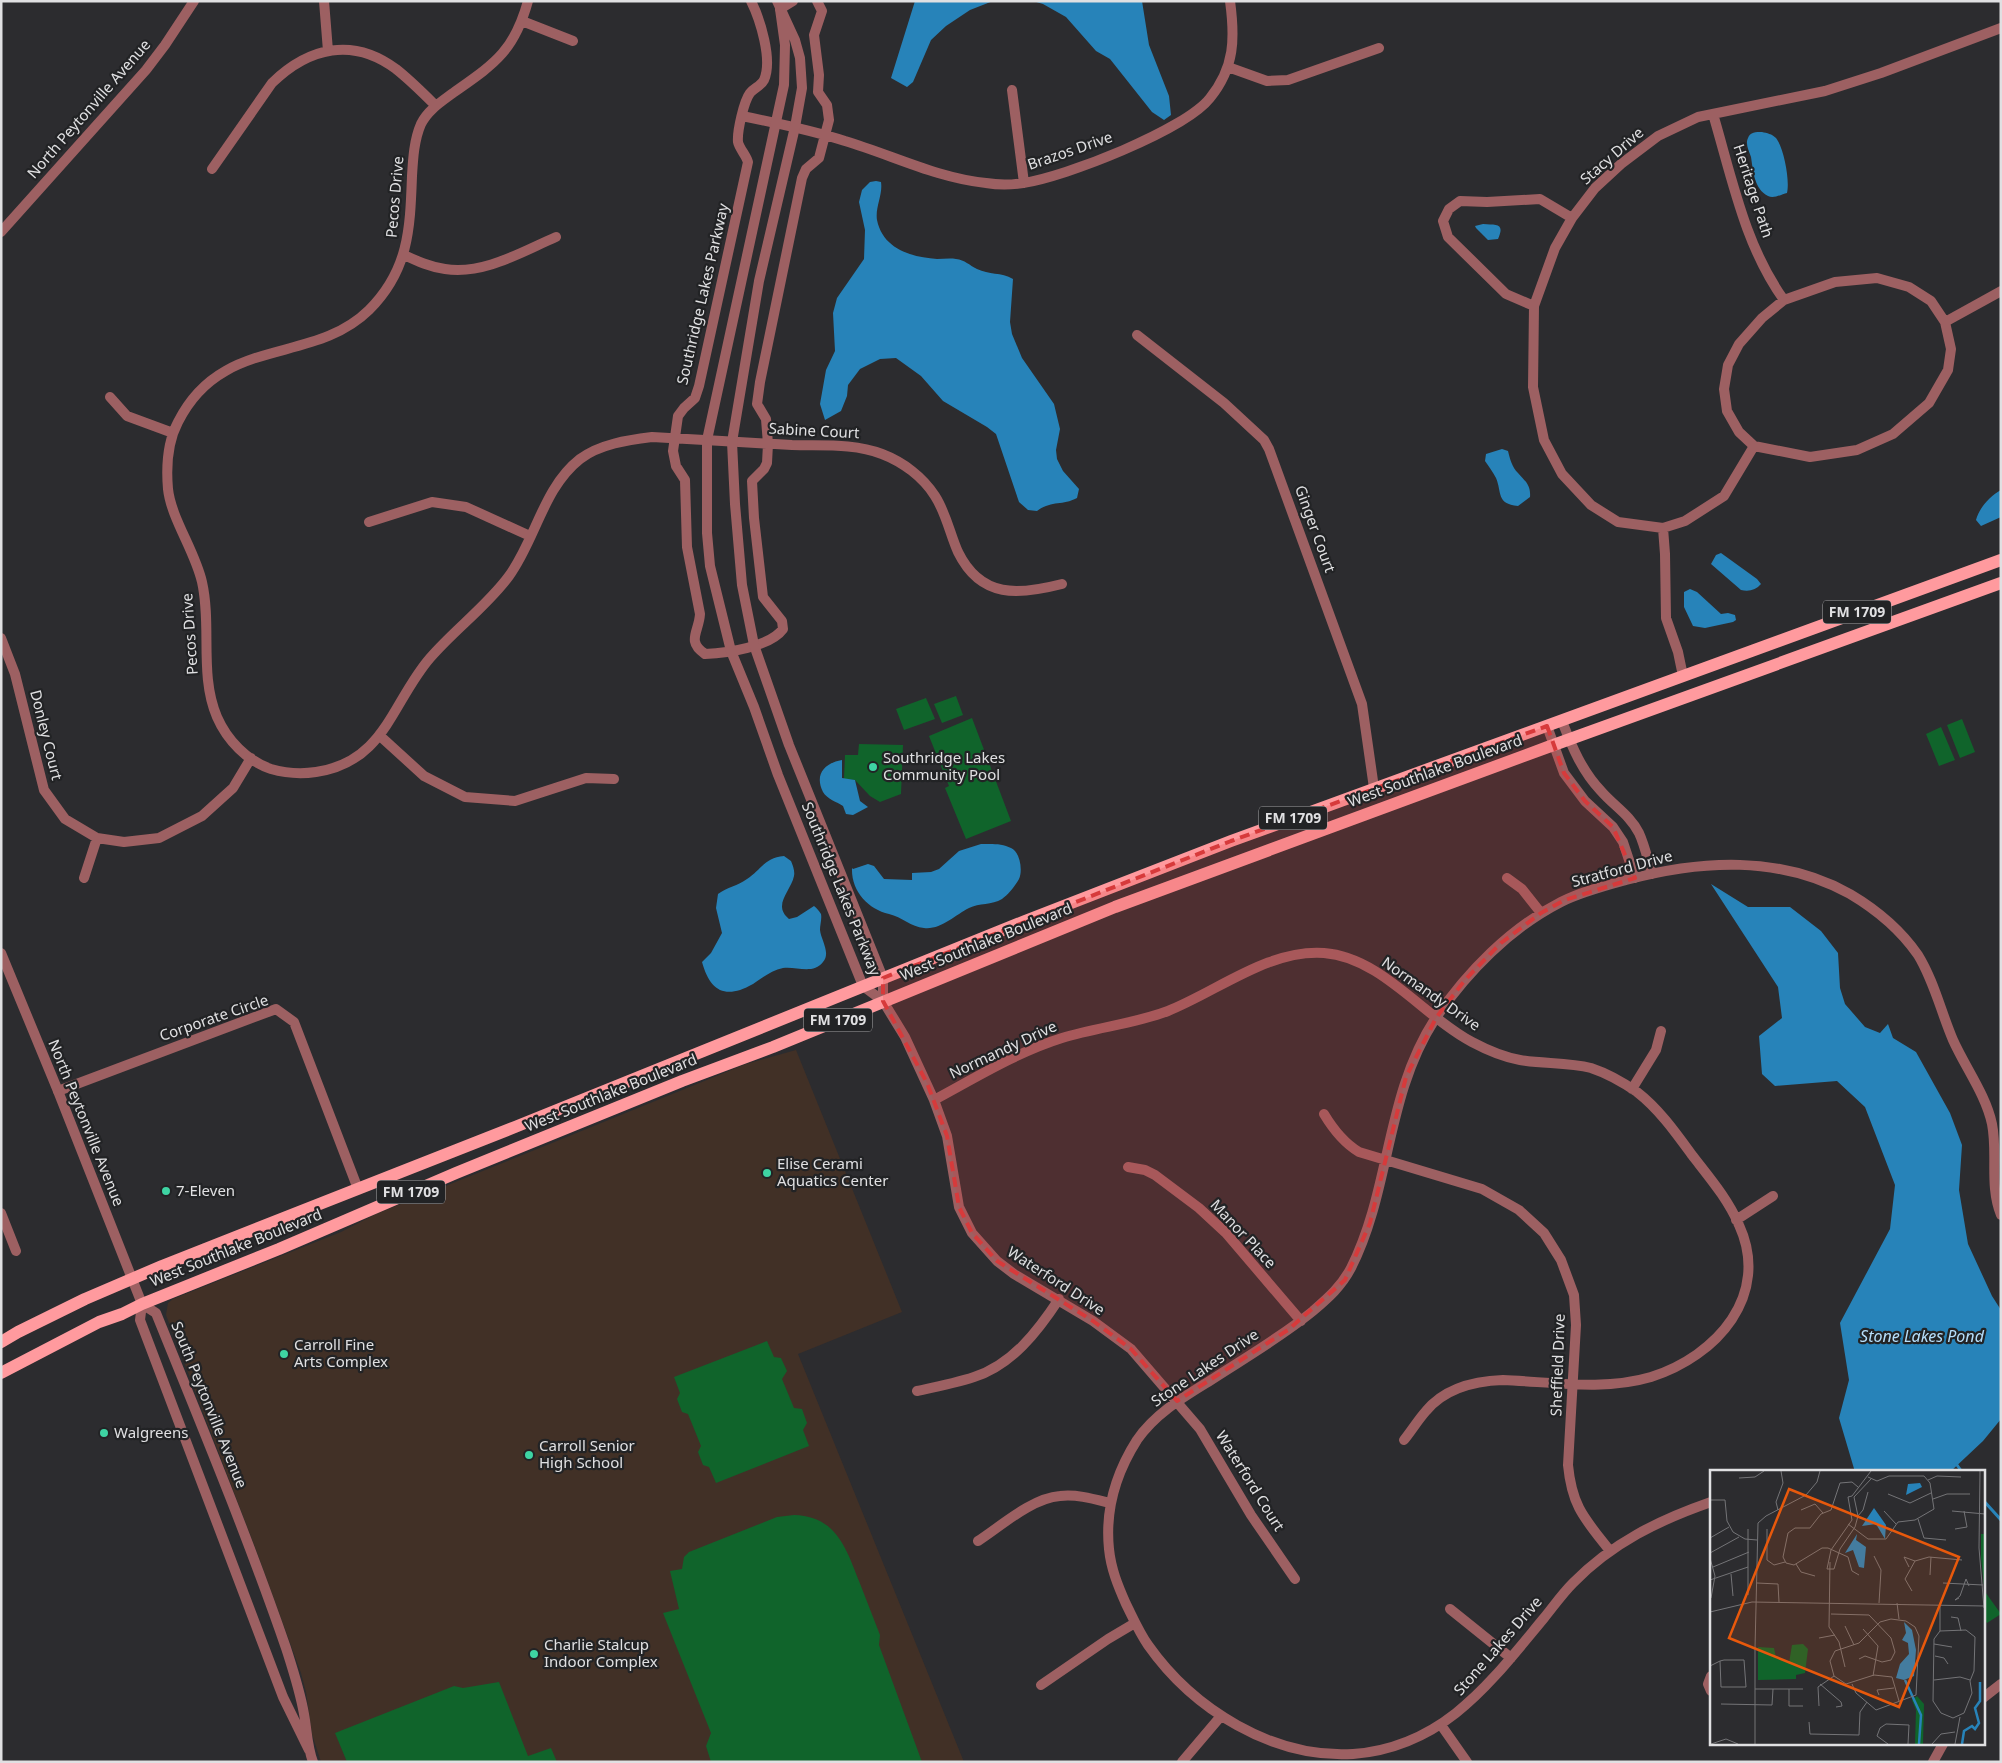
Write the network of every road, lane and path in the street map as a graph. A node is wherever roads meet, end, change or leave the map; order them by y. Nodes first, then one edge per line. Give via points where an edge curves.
1 (194, 1) edge
2 (324, 1) edge
3 (528, 1) edge
4 (751, 1) edge
5 (793, 1) edge
6 (817, 1) edge
7 (1230, 1) edge
8 (779, 5) edge
9 (522, 21) junction
10 (2001, 28) edge
11 (573, 41) dead end
12 (1379, 48) dead end
13 (328, 51) junction
14 (1228, 67) junction
15 (1012, 90) dead end
16 (436, 106) junction
17 (1714, 114) junction
18 (742, 116) junction
19 (775, 123) junction
20 (795, 127) junction
21 (825, 135) junction
22 (212, 169) dead end
23 (1024, 183) junction
24 (1572, 218) junction
25 (1, 232) edge
26 (556, 237) dead end
27 (404, 256) junction
28 (2001, 291) edge
29 (1784, 300) junction
30 (1534, 306) junction
31 (1945, 322) junction
32 (1137, 335) dead end
33 (110, 397) dead end
34 (173, 433) junction
35 (674, 439) junction
36 (707, 440) junction
37 (732, 442) junction
38 (768, 444) junction
39 (1754, 446) junction
40 (369, 522) dead end
41 (1663, 528) junction
42 (530, 536) junction
43 (2001, 560) edge
44 (2001, 583) edge
45 (1062, 584) dead end
46 (1, 638) edge
47 (754, 645) junction
48 (731, 651) junction
49 (1683, 676) junction
50 (1562, 721) junction
51 (1547, 726) junction
52 (380, 735) junction
53 (1569, 740) junction
54 (1553, 746) junction
55 (251, 758) junction
56 (614, 779) dead end
57 (1374, 788) junction
58 (97, 838) junction
59 (1652, 874) junction
60 (84, 878) dead end
61 (1507, 878) dead end
62 (1635, 878) junction
63 (1541, 913) junction
64 (1, 953) edge
65 (883, 978) junction
66 (863, 986) junction
67 (883, 1001) junction
68 (1436, 1018) junction
69 (1661, 1031) dead end
70 (1632, 1089) junction
71 (58, 1090) junction
72 (934, 1100) junction
73 (1324, 1114) dead end
74 (1384, 1160) junction
75 (1128, 1167) dead end
76 (358, 1189) junction
77 (1774, 1196) dead end
78 (1, 1213) edge
79 (2001, 1215) edge
80 (1736, 1220) junction
81 (16, 1251) dead end
82 (132, 1280) junction
83 (1060, 1300) junction
84 (142, 1304) junction
85 (1301, 1320) junction
86 (1, 1342) edge
87 (1, 1373) edge
88 (1572, 1384) junction
89 (917, 1391) dead end
90 (1177, 1401) junction
91 (1404, 1440) dead end
92 (217, 1465) junction
93 (199, 1472) junction
94 (1710, 1502) edge
95 (1110, 1503) junction
96 (978, 1541) dead end
97 (1610, 1551) junction
98 (1294, 1578) dead end
99 (1450, 1609) dead end
100 (1136, 1623) junction
101 (1511, 1658) junction
102 (2001, 1684) edge
103 (1041, 1685) dead end
104 (1984, 1697) edge
105 (1221, 1716) junction
106 (1441, 1725) junction
107 (1942, 1746) edge
108 (309, 1750) junction
109 (313, 1762) edge
110 (1182, 1762) edge
111 (1467, 1762) edge
112 (1933, 1762) edge

1 - 25 street, North Peytonville Avenue via 146,70
2 - 13 street
3 - 9 street, Pecos Drive
4 - 18 street, Southridge Lakes Parkway via 764,39 766,71 764,80 747,98
5 - 8 street
6 - 21 street, Southridge Lakes Parkway via 822,11 814,35 818,92 829,113
7 - 14 street, Brazos Drive via 1234,30
8 - 19 street, Southridge Lakes Parkway via 785,45 784,85
8 - 20 street, Southridge Lakes Parkway via 800,58 802,88
9 - 11 street
9 - 16 street, Pecos Drive via 506,52 493,65
10 - 17 street, Stacy Drive via 1881,73 1825,90
12 - 14 street via 1288,80 1267,80
13 - 16 street via 354,49 369,54 394,68
13 - 22 street via 297,63 272,83
14 - 23 street, Brazos Drive via 1210,99 1190,116 1150,138 1080,167
15 - 23 street
16 - 27 street, Pecos Drive via 421,124 416,137 410,222
17 - 24 street, Stacy Drive via 1698,117 1658,136 1595,188
17 - 29 street, Heritage Path via 1749,236 1772,284
18 - 19 street, Brazos Drive
18 - 35 street, Southridge Lakes Parkway via 738,144 748,162 699,386 695,398 678,416
19 - 20 street, Brazos Drive
19 - 36 street, Southridge Lakes Parkway
20 - 21 street, Brazos Drive
20 - 37 street, Southridge Lakes Parkway via 760,281
21 - 23 street, Brazos Drive via 962,179 985,183
21 - 38 street, Southridge Lakes Parkway via 819,158 806,169 802,178 760,382 757,404 766,419
24 - 30 street, Stacy Drive via 1555,248
24 - 30 street via 1540,199 1460,201 1449,209 1443,221 1448,237 1506,294
26 - 27 street via 488,266 472,269 443,269
27 - 34 street, Pecos Drive via 390,283 370,309 356,320 322,338 261,356 223,372 194,397
28 - 31 street
29 - 31 street via 1835,282 1877,278 1909,287 1931,301
29 - 39 street via 1739,344 1728,365 1724,389 1728,411 1739,432
30 - 41 street, Stacy Drive via 1533,387 1544,440 1562,474 1591,505 1618,522
31 - 39 street via 1951,349 1948,370 1929,402 1893,434 1857,450 1810,457
32 - 57 street, Ginger Court via 1224,404 1264,440 1269,449 1362,704
33 - 34 street via 127,416
34 - 55 street, Pecos Drive via 168,449 168,489 204,593 211,701 228,737
35 - 36 street, Pecos Drive
35 - 42 street, Pecos Drive via 652,437 632,440 595,450 583,457 553,491
35 - 48 street, Southridge Lakes Parkway via 673,459 686,480 687,547 700,614 694,642 705,654
36 - 37 street, Pecos Drive
36 - 48 street, Southridge Lakes Parkway via 710,566
37 - 38 street, Sabine Court
37 - 47 street, Southridge Lakes Parkway via 734,504
38 - 45 street, Sabine Court via 848,446 896,461 918,476 934,494 958,553 978,579 1009,592
38 - 47 street, Southridge Lakes Parkway via 767,463 752,481 754,518 763,597 782,621 783,629 779,635
39 - 41 street, Stacy Drive via 1724,496 1685,520
40 - 42 street via 432,502 466,507
41 - 49 street via 1666,618
42 - 52 street, Pecos Drive via 509,576 426,662
43 - 49 main road, West Southlake Boulevard / FM 1709
44 - 53 main road, West Southlake Boulevard / FM 1709
46 - 58 street, Donley Court via 15,674 44,790 65,819
47 - 48 street, Southridge Lakes Parkway
47 - 65 street, Southridge Lakes Parkway via 789,745
48 - 66 street, Southridge Lakes Parkway
49 - 50 main road, West Southlake Boulevard / FM 1709
50 - 51 main road, West Southlake Boulevard / FM 1709
50 - 53 street
51 - 54 street
51 - 57 main road, West Southlake Boulevard / FM 1709
52 - 55 street, Pecos Drive via 360,755 328,770 303,773 271,769
52 - 56 street via 424,776 465,797 515,801 586,778
53 - 54 main road, West Southlake Boulevard / FM 1709
53 - 59 street via 1591,780 1630,819 1640,834
54 - 62 street via 1574,787 1613,827 1623,842
54 - 67 main road, West Southlake Boulevard / FM 1709 via 1133,900
55 - 58 street, Donley Court via 233,788 202,816 159,838 124,842
57 - 65 main road, West Southlake Boulevard / FM 1709
58 - 60 street
59 - 62 street, Stratford Drive
59 - 79 street, Stratford Drive via 1722,865 1762,866 1802,873 1861,901 1903,936 1930,977 1951,1035 1991,1118 1995,1201
61 - 63 street via 1522,889
62 - 63 street, Stratford Drive via 1597,888
63 - 68 street, Stratford Drive via 1482,961
64 - 71 street, North Peytonville Avenue
65 - 66 main road, West Southlake Boulevard / FM 1709
65 - 67 street, Southridge Lakes Parkway
66 - 67 street, Southridge Lakes Parkway
66 - 76 main road, West Southlake Boulevard / FM 1709
67 - 72 street, Waterford Drive via 905,1037
67 - 84 main road, West Southlake Boulevard / FM 1709 via 456,1172
68 - 70 street, Normandy Drive via 1462,1036 1502,1056 1587,1067
68 - 72 street, Normandy Drive via 1399,988 1360,963 1324,953 1292,955 1168,1011 1057,1039
68 - 74 street, Stone Lakes Drive via 1406,1077
69 - 70 street via 1656,1050
70 - 80 street, Normandy Drive via 1666,1120 1716,1186
71 - 76 street, Corporate Circle via 276,1009 294,1022
71 - 82 street, North Peytonville Avenue
72 - 83 street, Waterford Drive via 947,1136 959,1207 972,1233 997,1262
73 - 74 street, Sheffield Drive via 1350,1147
74 - 85 street, Stone Lakes Drive via 1364,1242 1345,1280 1336,1292
74 - 88 street, Sheffield Drive via 1482,1189 1519,1210 1544,1233 1561,1260 1574,1295 1576,1325
75 - 85 street, Manor Place via 1155,1175 1199,1208 1226,1233
76 - 82 main road, West Southlake Boulevard / FM 1709
77 - 80 street
78 - 81 street
80 - 88 street, Normandy Drive via 1748,1254 1748,1279 1740,1304 1718,1338 1707,1348 1650,1377 1608,1385
82 - 84 street, North Peytonville Avenue
82 - 86 main road, West Southlake Boulevard / FM 1709 via 85,1298
83 - 89 street via 1021,1347 992,1369 975,1377
83 - 90 street, Waterford Drive via 1131,1350
84 - 87 main road, West Southlake Boulevard / FM 1709 via 99,1322
84 - 92 street, South Peytonville Avenue via 156,1313
84 - 93 street, South Peytonville Avenue via 140,1320
85 - 90 street, Stone Lakes Drive
88 - 91 street, Normandy Drive via 1486,1380 1459,1387 1435,1402
88 - 97 street, Sheffield Drive via 1570,1485 1588,1523
90 - 95 street, Stone Lakes Drive via 1137,1441
90 - 98 street, Waterford Court via 1200,1429 1251,1515
92 - 93 street
92 - 108 street, South Peytonville Avenue via 291,1664
93 - 108 street, South Peytonville Avenue via 283,1697
94 - 97 street, Stone Lakes Drive via 1649,1526
95 - 96 street via 1078,1496 1047,1498
95 - 100 street, Stone Lakes Drive via 1108,1531 1112,1570
97 - 101 street, Stone Lakes Drive via 1574,1582
99 - 101 street
100 - 103 street via 1108,1638
100 - 105 street, Stone Lakes Drive via 1165,1666
101 - 106 street, Stone Lakes Drive via 1483,1691
102 - 104 street
105 - 106 street, Stone Lakes Drive via 1292,1748 1334,1754 1387,1749
105 - 110 street
106 - 111 street
107 - 112 street
108 - 109 street, South Peytonville Avenue

